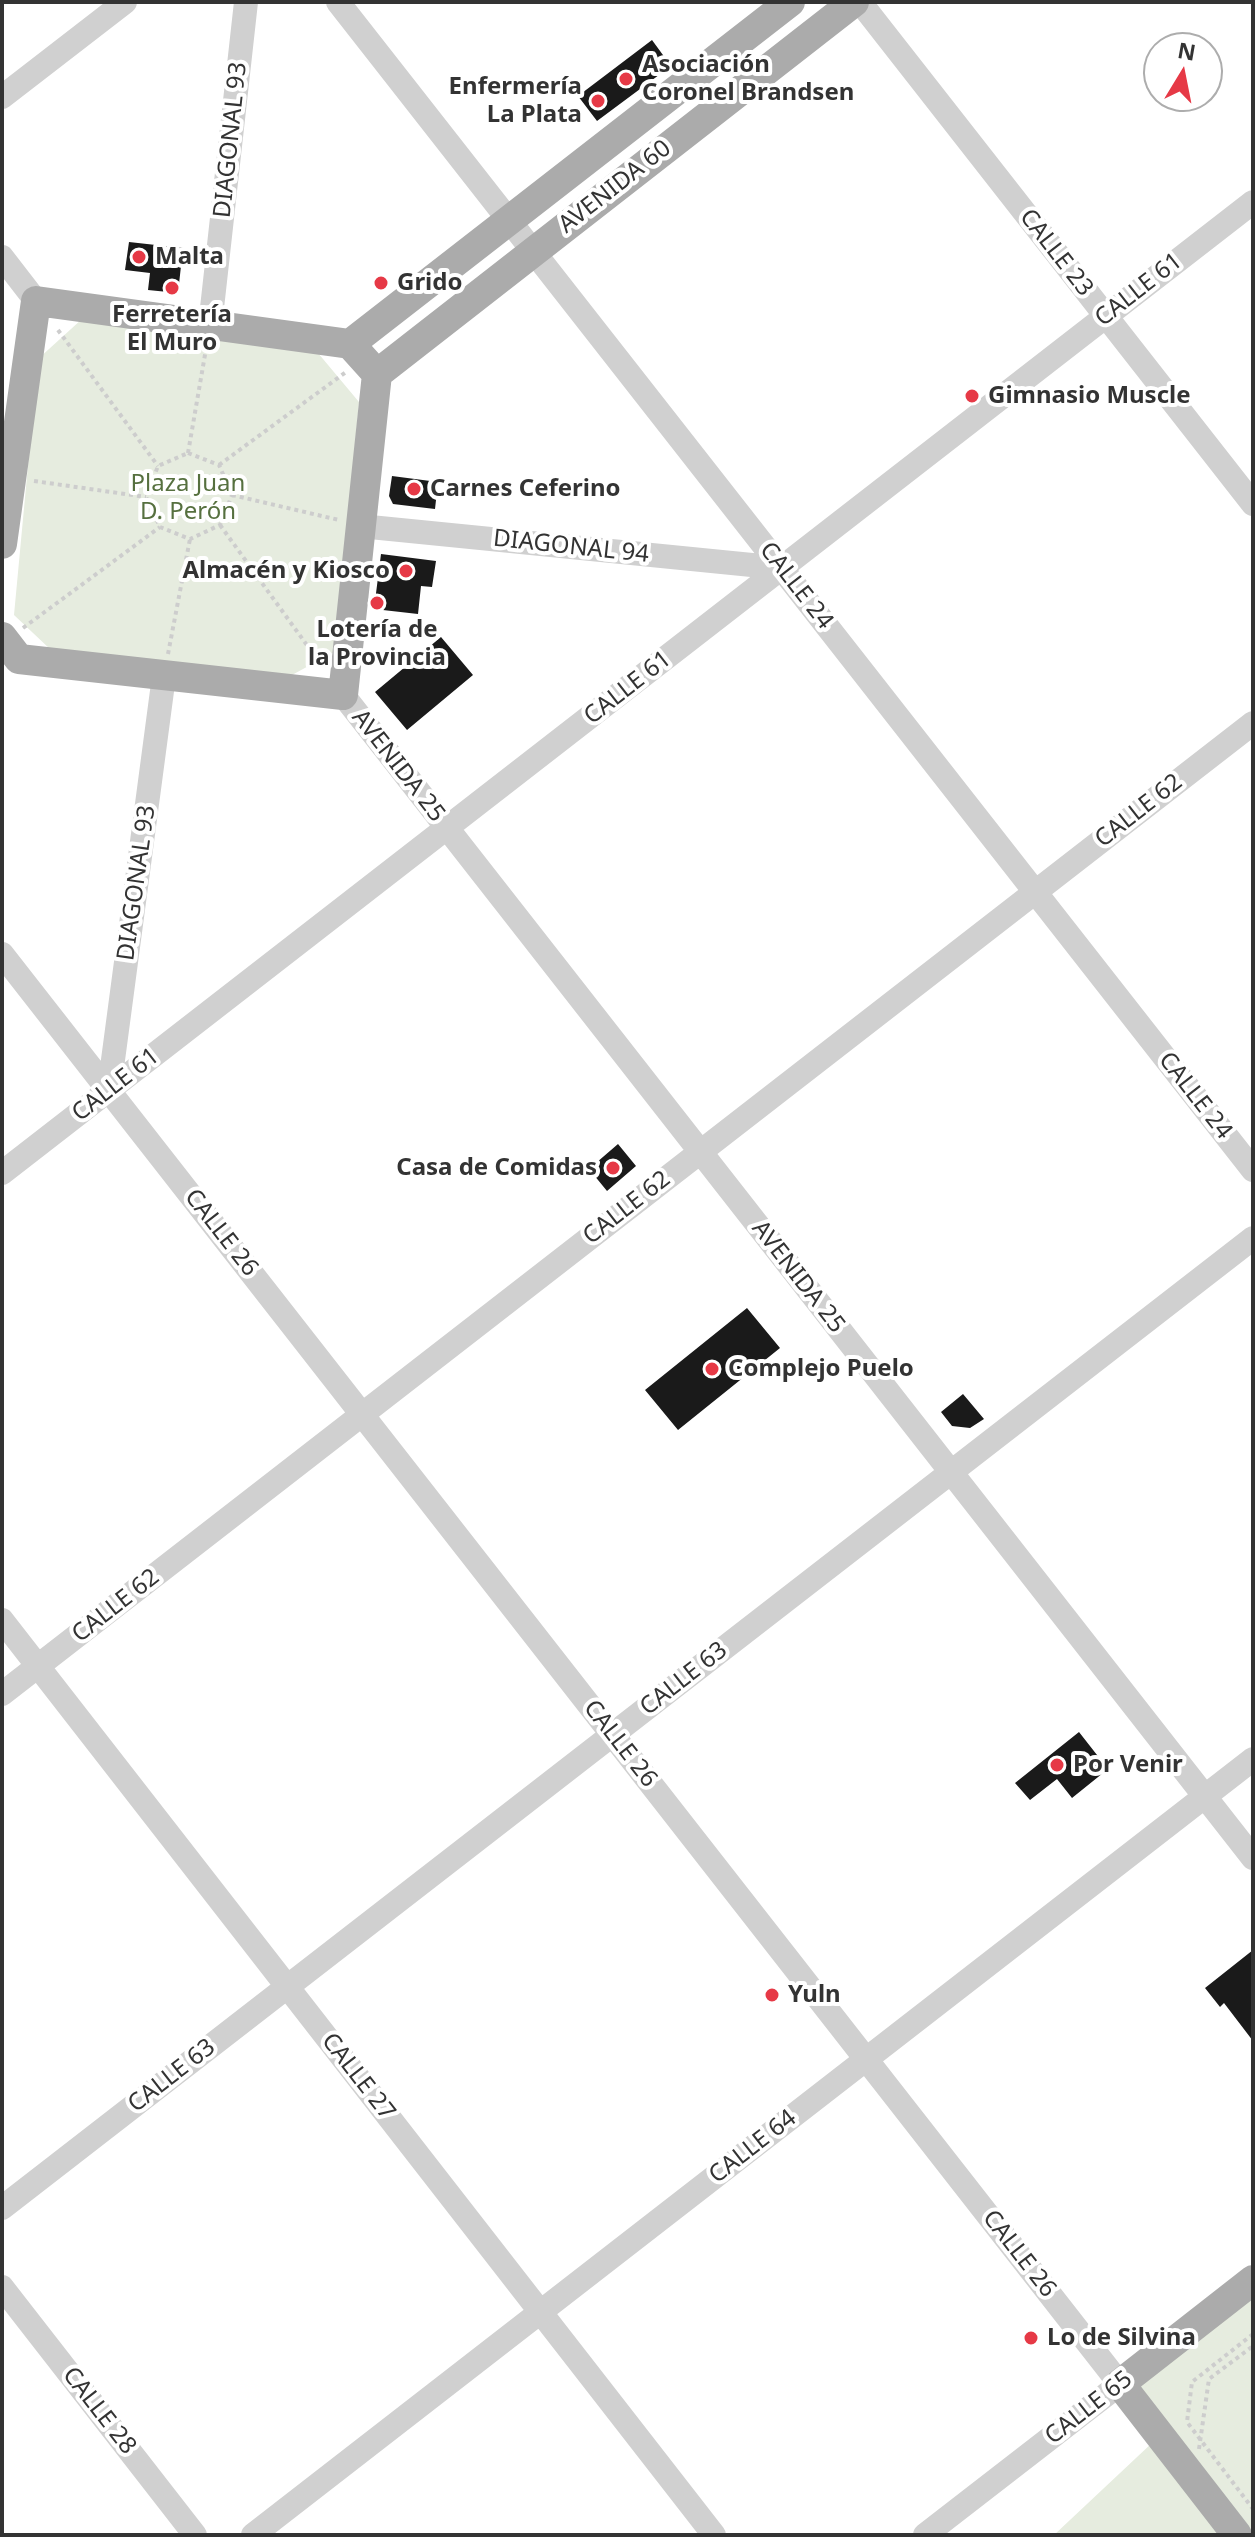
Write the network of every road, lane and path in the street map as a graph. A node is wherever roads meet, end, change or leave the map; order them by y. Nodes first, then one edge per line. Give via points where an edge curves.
1 (125, 2) edge
2 (246, 2) edge
3 (338, 2) edge
4 (790, 2) edge
5 (857, 2) edge
6 (2, 97) edge
7 (1253, 202) edge
8 (509, 220) junction
9 (533, 251) junction
10 (2, 257) edge
11 (36, 301) junction
12 (1106, 316) junction
13 (210, 326) junction
14 (364, 359) junction
15 (188, 453) junction
16 (219, 465) junction
17 (158, 466) junction
18 (7, 477) edge
19 (232, 495) junction
20 (146, 497) junction
21 (1253, 504) edge
22 (220, 525) junction
23 (360, 526) junction
24 (160, 527) junction
25 (190, 539) junction
26 (2, 544) edge
27 (782, 568) junction
28 (7, 652) edge
29 (164, 676) junction
30 (343, 695) junction
31 (1253, 723) edge
32 (447, 828) junction
33 (1035, 892) junction
34 (2, 954) edge
35 (109, 1090) junction
36 (700, 1152) junction
37 (1253, 1170) edge
38 (2, 1173) edge
39 (1253, 1238) edge
40 (363, 1414) junction
41 (951, 1472) junction
42 (2, 1620) edge
43 (38, 1666) junction
44 (2, 1694) edge
45 (613, 1734) junction
46 (1253, 1759) edge
47 (1205, 1796) junction
48 (1253, 1858) edge
49 (288, 1987) junction
50 (867, 2059) junction
51 (2, 2208) edge
52 (1253, 2280) edge
53 (2, 2287) edge
54 (540, 2312) junction
55 (1253, 2334) edge
56 (1253, 2346) edge
57 (1120, 2384) junction
58 (1201, 2439) junction
59 (1199, 2451) dead end
60 (1235, 2497) dead end
61 (1253, 2509) edge
62 (1241, 2522) edge
63 (195, 2535) edge
64 (253, 2535) edge
65 (714, 2535) edge
66 (925, 2535) edge

1 - 6 street
2 - 13 street, DIAGONAL 93
3 - 8 street, CALLE 24
4 - 8 main road, AVENIDA 60
5 - 9 main road, AVENIDA 60
5 - 12 street, CALLE 23
7 - 12 street, CALLE 61
8 - 9 street, CALLE 24
8 - 14 main road, AVENIDA 60
9 - 14 main road, AVENIDA 60
9 - 27 street, CALLE 24
10 - 11 street
11 - 13 main road
11 - 17 path
11 - 18 main road
12 - 21 street, CALLE 23
12 - 27 street, CALLE 61
13 - 14 main road
13 - 15 path
14 - 16 path
14 - 23 main road
15 - 16 path
15 - 17 path
16 - 19 path
17 - 20 path
18 - 20 path
18 - 26 main road
19 - 22 path
19 - 23 path
20 - 24 path
22 - 25 path
22 - 30 path
23 - 27 street, DIAGONAL 94
23 - 30 main road
24 - 25 path
24 - 28 path
25 - 29 path
27 - 32 street, CALLE 61
27 - 33 street, CALLE 24
28 - 29 main road
29 - 30 main road
29 - 35 street, DIAGONAL 93
30 - 32 street, AVENIDA 25
31 - 33 street, CALLE 62
32 - 35 street, CALLE 61
32 - 36 street, AVENIDA 25
33 - 36 street, CALLE 62
33 - 37 street, CALLE 24
34 - 35 street, CALLE 26
35 - 38 street, CALLE 61
35 - 40 street, CALLE 26
36 - 40 street, CALLE 62
36 - 41 street, AVENIDA 25
39 - 41 street, CALLE 63
40 - 43 street, CALLE 62
40 - 45 street, CALLE 26
41 - 45 street, CALLE 63
41 - 47 street, AVENIDA 25
42 - 43 street, CALLE 27
43 - 44 street, CALLE 62
43 - 49 street, CALLE 27
45 - 49 street, CALLE 63
45 - 50 street, CALLE 26
46 - 47 street, CALLE 64
47 - 48 street, AVENIDA 25
47 - 50 street, CALLE 64
49 - 51 street, CALLE 63
49 - 54 street, CALLE 27
50 - 54 street, CALLE 64
50 - 57 street, CALLE 26
52 - 57 main road, CALLE 65
53 - 63 street, CALLE 28
54 - 64 street, CALLE 64
54 - 65 street, CALLE 27
55 - 58 path via 1192,2382 1187,2422
56 - 58 path via 1209,2379
57 - 62 main road, CALLE 26
57 - 66 street, CALLE 65
58 - 59 path
58 - 61 path
60 - 62 path

